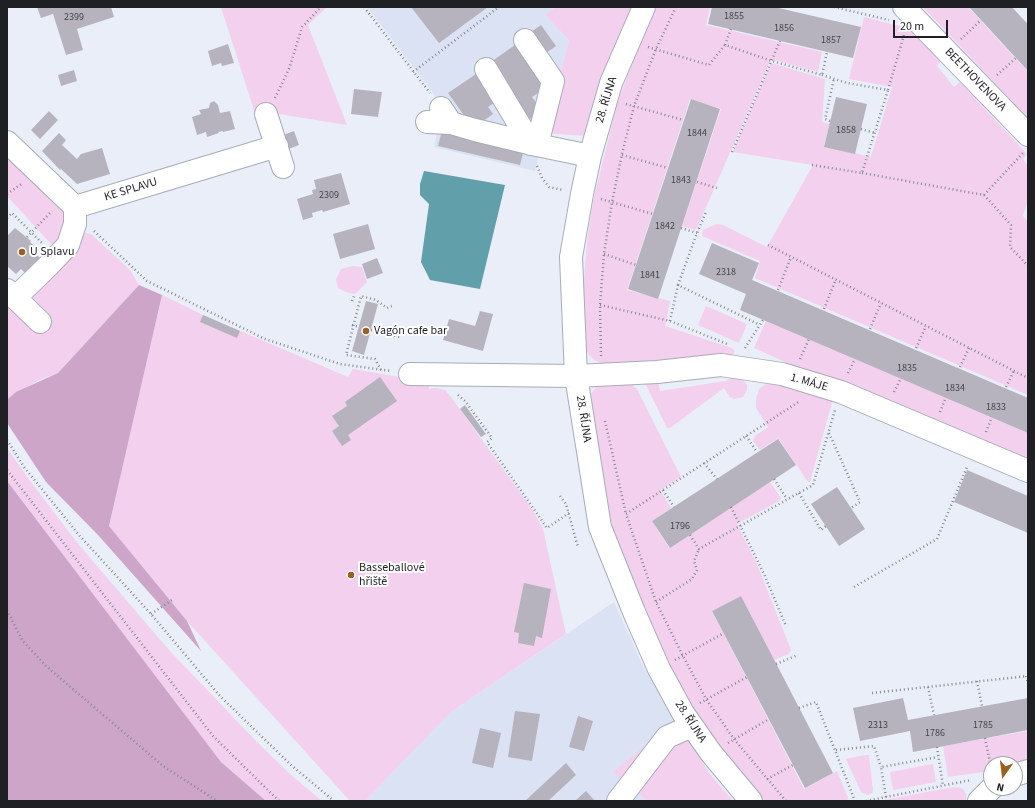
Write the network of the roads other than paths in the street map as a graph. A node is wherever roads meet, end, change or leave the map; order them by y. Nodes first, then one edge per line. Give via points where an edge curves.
1 (644, 7) edge
2 (904, 7) edge
3 (525, 40) dead end
4 (486, 69) dead end
5 (266, 114) road end
6 (440, 118) road end
7 (7, 142) edge
8 (1027, 143) edge
9 (534, 145) junction
10 (277, 146) junction
11 (590, 156) junction
12 (283, 167) dead end
13 (70, 202) junction
14 (11, 294) edge
15 (40, 322) dead end
16 (410, 374) road end
17 (584, 375) junction
18 (1028, 471) edge
19 (687, 719) junction
20 (983, 789) edge
21 (618, 801) edge
22 (751, 801) edge
23 (979, 801) edge

1 - 11 street, 28. ŘÍJNA via 611,84
2 - 8 street, BEETHOVENOVA via 982,87
3 - 9 street via 553,81
4 - 9 street
5 - 10 street
6 - 9 street via 474,130
7 - 13 street
9 - 11 street
10 - 12 street
10 - 13 street, KE SPLAVU
11 - 17 street, 28. ŘÍJNA via 570,257
13 - 14 street via 75,224 68,245
14 - 15 street
16 - 17 street, 1. MÁJE
17 - 18 street, 1. MÁJE via 657,372 721,365 782,374 841,392
17 - 19 street, 28. ŘÍJNA via 600,527 659,669
19 - 21 street via 667,737
19 - 22 street, 28. ŘÍJNA
20 - 23 street

